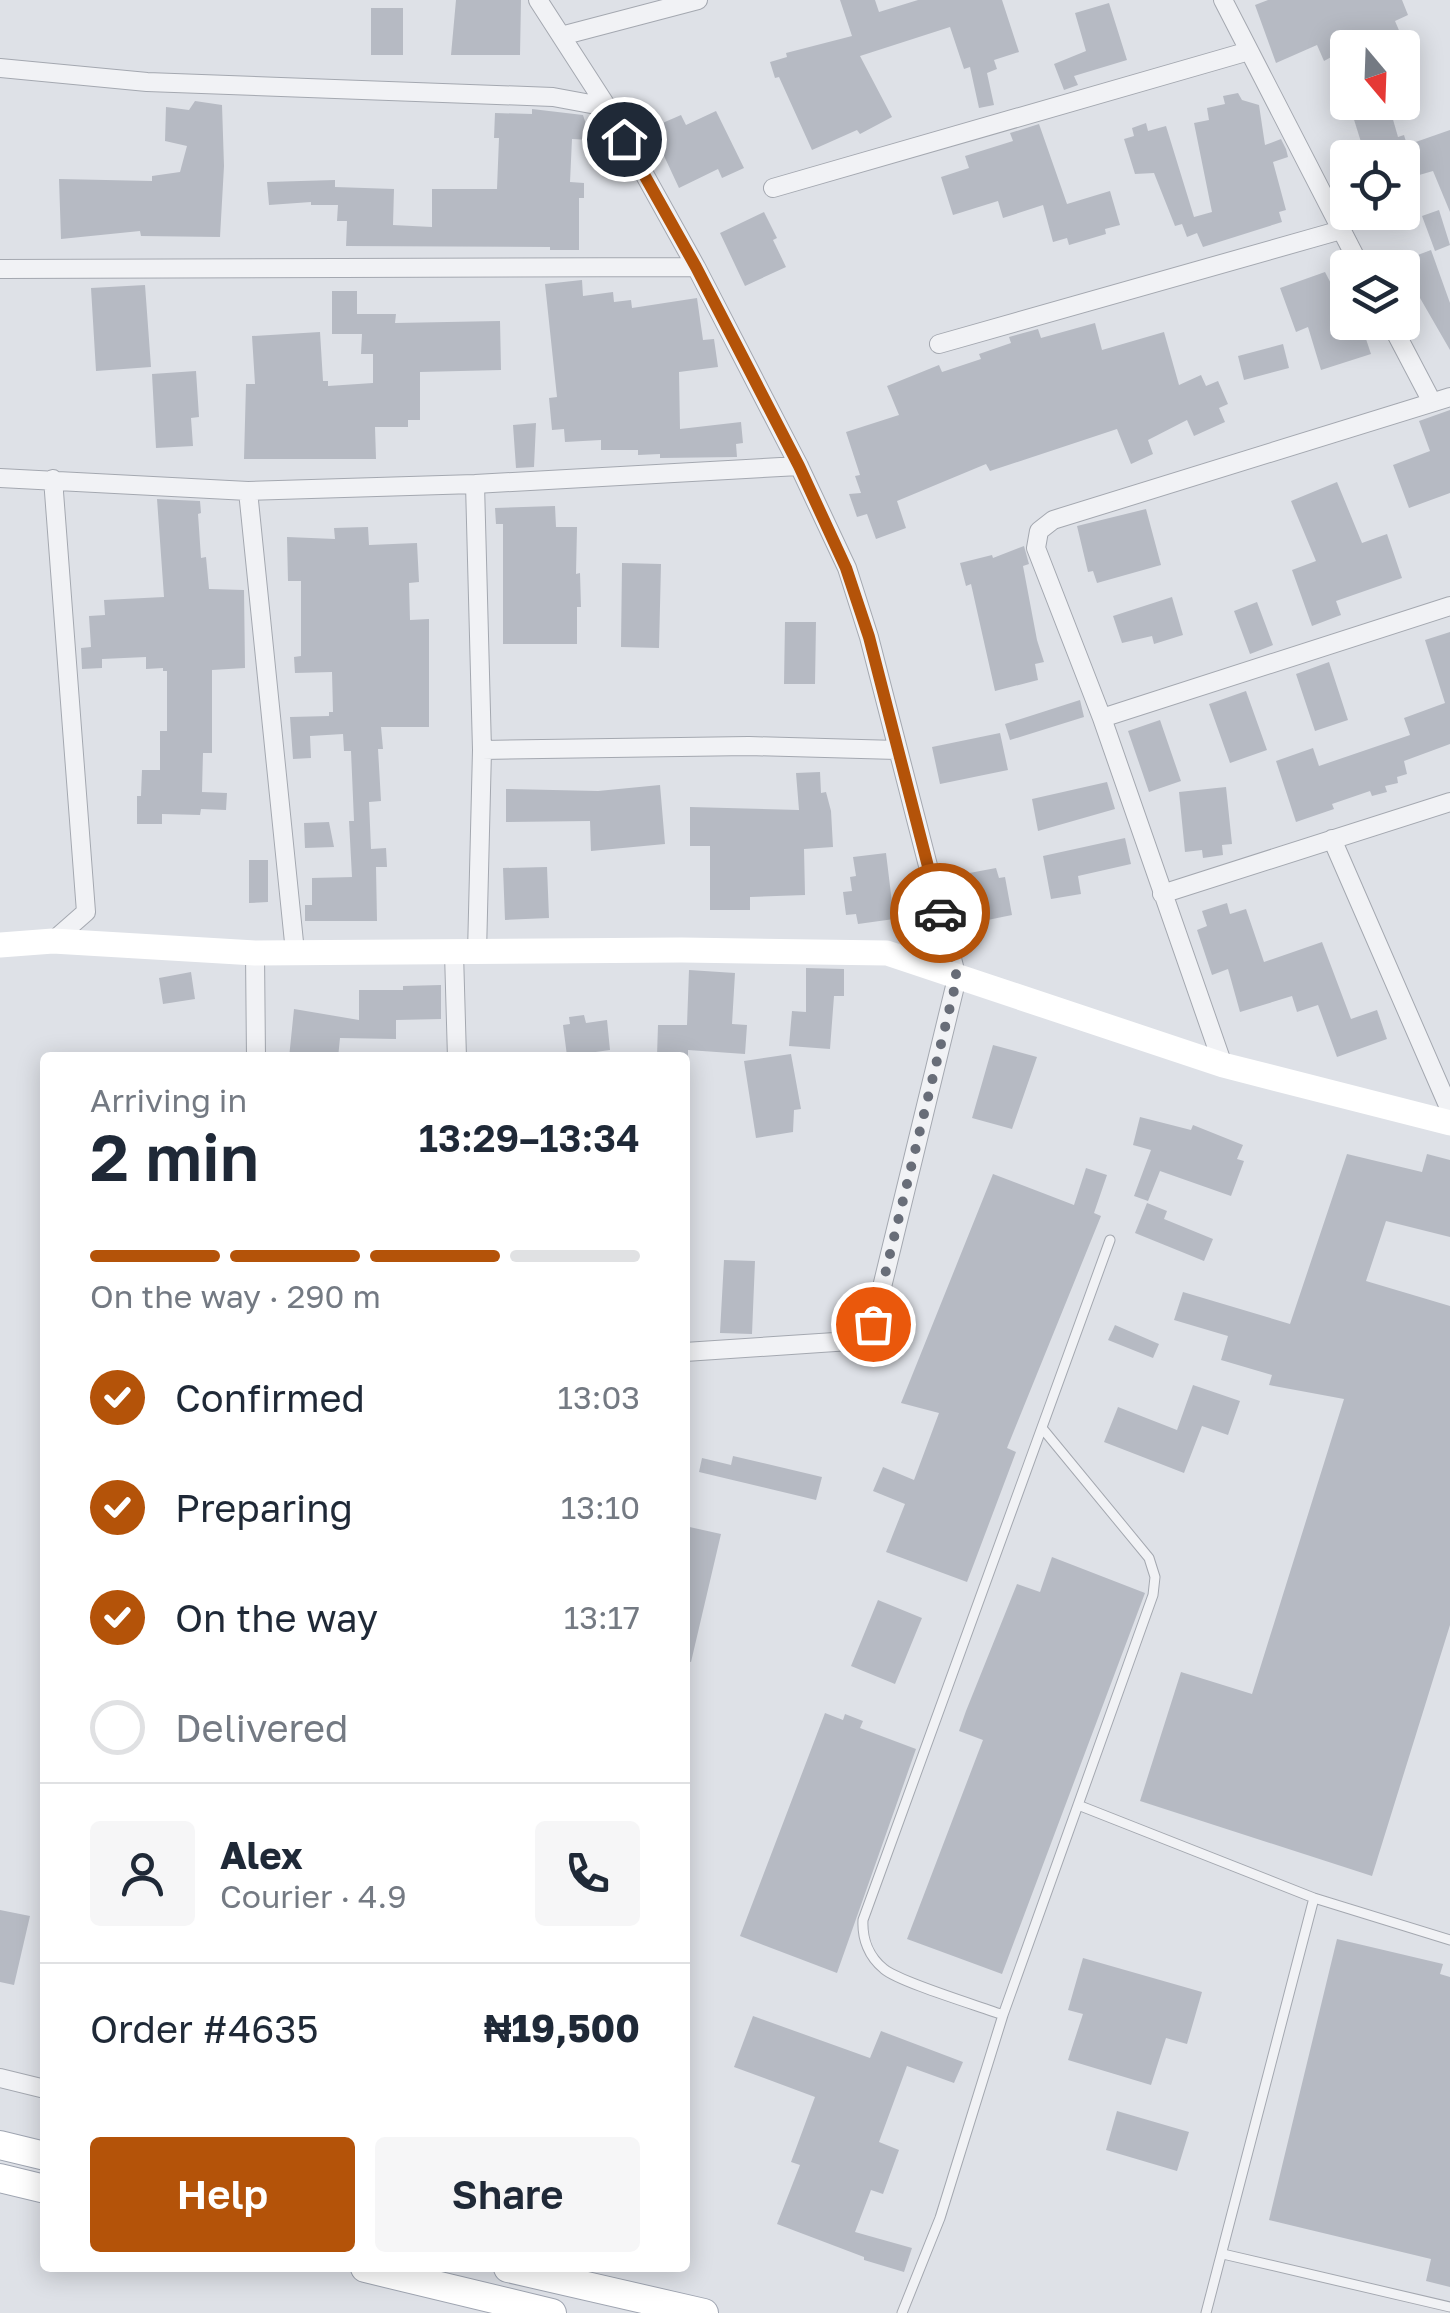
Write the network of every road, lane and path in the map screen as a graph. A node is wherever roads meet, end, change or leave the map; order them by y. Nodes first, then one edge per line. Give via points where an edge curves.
1 (538, 0) edge
2 (698, 0) edge
3 (1223, 0) edge
4 (562, 36) junction
5 (1248, 51) junction
6 (0, 68) edge
7 (583, 70) junction
8 (553, 97) junction
9 (607, 107) junction
10 (773, 188) dead end
11 (1330, 207) edge
12 (1342, 230) joint
13 (1352, 250) edge
14 (696, 267) junction
15 (0, 269) edge
16 (1402, 340) edge
17 (938, 344) dead end
18 (1441, 400) edge
19 (799, 466) junction
20 (0, 478) edge
21 (53, 479) junction
22 (474, 484) junction
23 (248, 491) junction
24 (1450, 606) edge
25 (1102, 718) junction
26 (482, 750) junction
27 (898, 750) junction
28 (1450, 802) edge
29 (1332, 839) junction
30 (1162, 894) junction
31 (53, 941) junction
32 (0, 945) edge
33 (295, 952) junction
34 (255, 953) junction
35 (466, 953) junction
36 (957, 978) junction
37 (256, 1052) edge
38 (458, 1052) edge
39 (1223, 1064) junction
40 (1450, 1110) edge
41 (1450, 1123) edge
42 (1110, 1240) dead end
43 (690, 1352) edge
44 (1042, 1428) junction
45 (1078, 1805) junction
46 (1314, 1898) junction
47 (1450, 1940) edge
48 (1003, 2016) junction
49 (0, 2078) edge
50 (40, 2088) edge
51 (0, 2145) edge
52 (40, 2155) edge
53 (0, 2178) edge
54 (40, 2189) edge
55 (1222, 2254) junction
56 (381, 2272) edge
57 (520, 2272) edge
58 (615, 2304) edge
59 (517, 2308) edge
60 (1450, 2308) edge
61 (552, 2313) edge
62 (704, 2313) edge
63 (902, 2313) edge
64 (1206, 2313) edge

1 - 4 street
2 - 4 street
3 - 5 street
4 - 7 street
5 - 10 street
5 - 11 street
6 - 8 street via 147,82
7 - 8 street
7 - 9 street
8 - 9 street
9 - 14 street
12 - 13 street
12 - 17 street
14 - 15 street
14 - 19 street
16 - 18 street
18 - 25 street via 1053,520 1039,531 1036,548
19 - 22 street
19 - 27 street via 846,568
20 - 21 street
21 - 23 street
21 - 31 street via 86,912
22 - 23 street
22 - 26 street
23 - 33 street
24 - 25 street
25 - 30 street
26 - 27 street
26 - 35 street
27 - 36 street
28 - 29 street
29 - 30 street
29 - 40 street
30 - 39 street
31 - 32 street
31 - 34 street
33 - 34 street
33 - 35 street
34 - 37 street
35 - 36 street via 887,953
35 - 38 street
36 - 39 street
36 - 43 street via 866,1335
39 - 41 street
42 - 44 lane
44 - 45 lane via 1150,1558 1155,1577
44 - 48 lane via 862,1934 886,1971
45 - 46 lane
45 - 48 lane
46 - 47 lane
46 - 55 lane
48 - 63 lane via 940,2218
49 - 50 street
51 - 52 main road
53 - 54 main road
55 - 60 lane
55 - 64 lane
56 - 59 main road
57 - 58 main road
58 - 62 main road
59 - 61 main road

